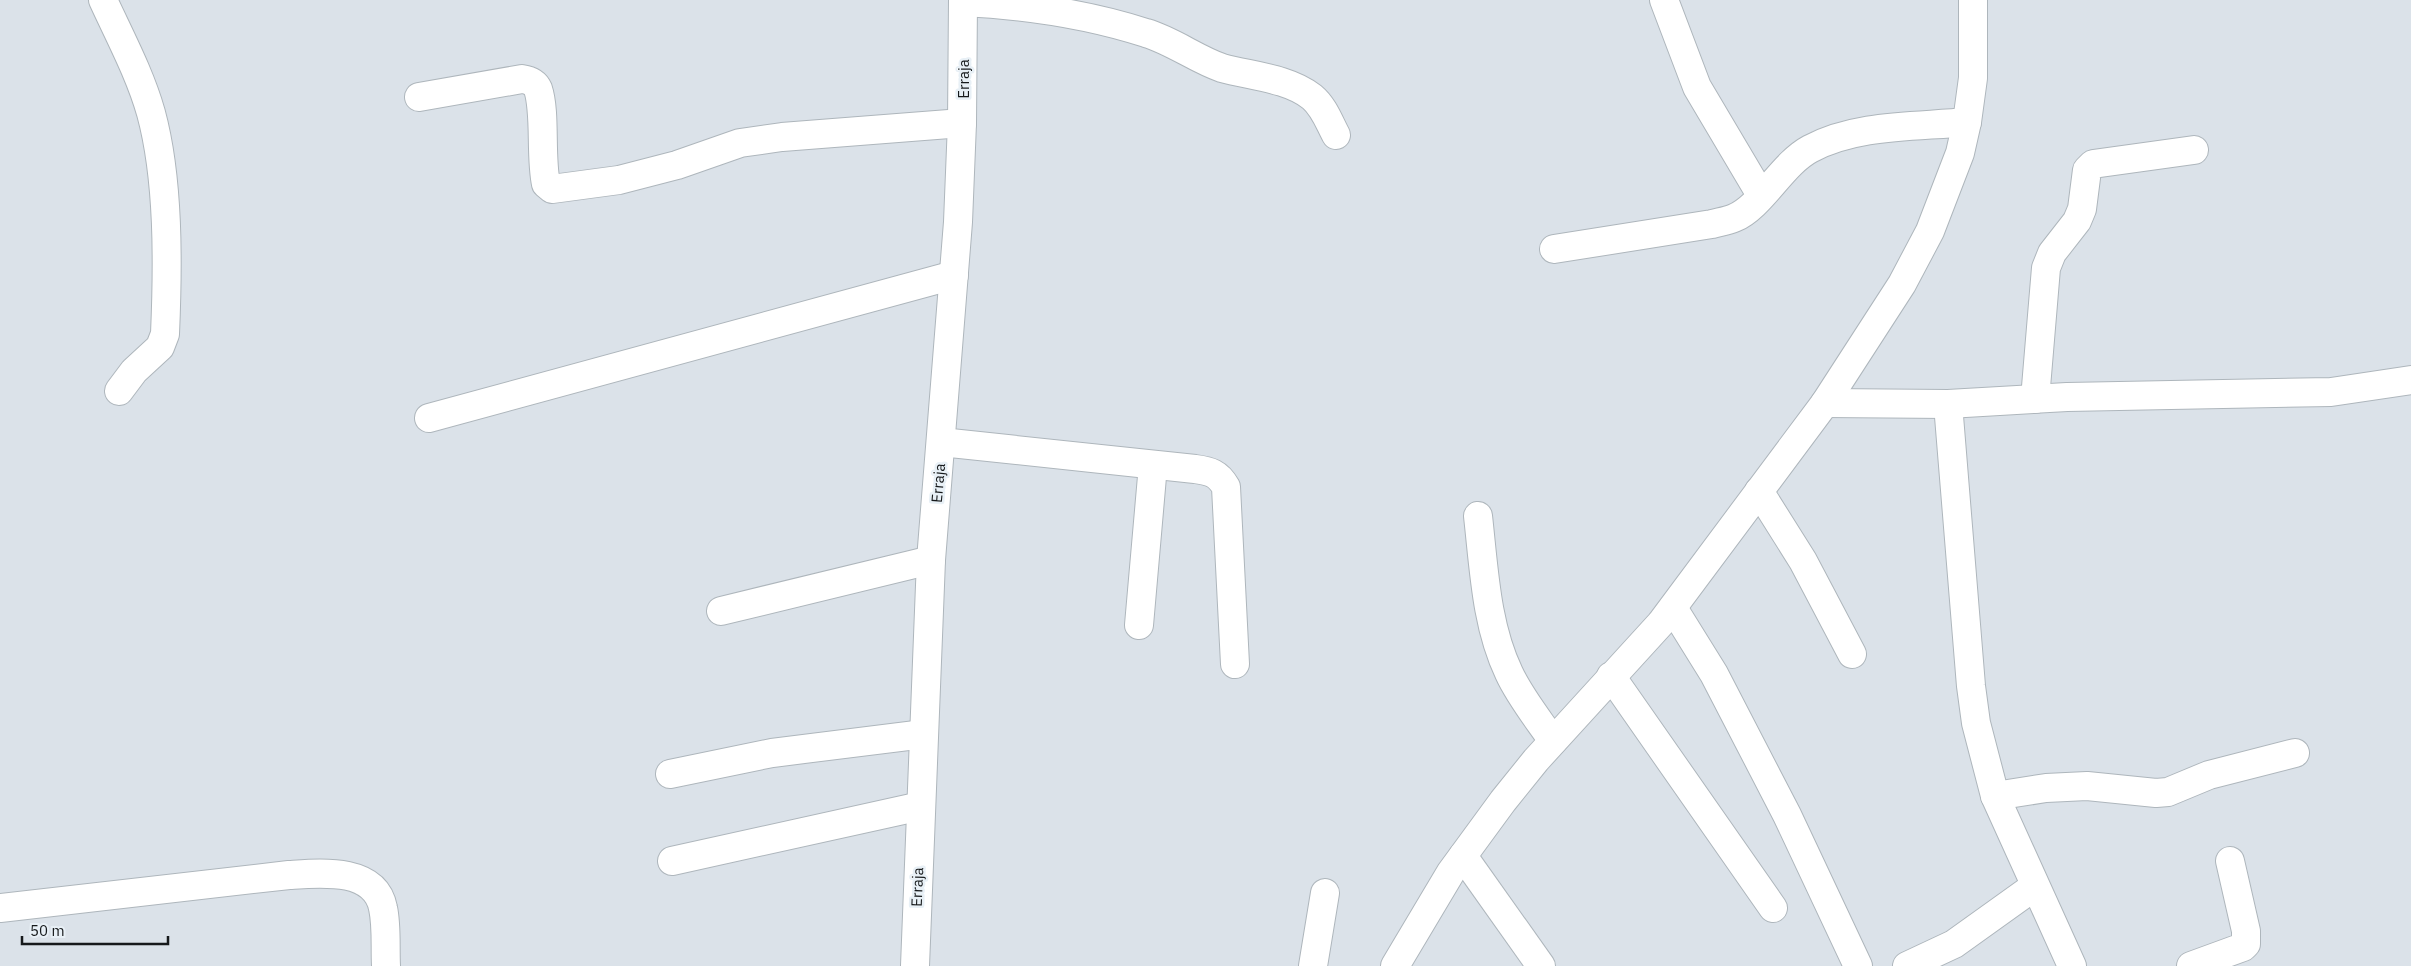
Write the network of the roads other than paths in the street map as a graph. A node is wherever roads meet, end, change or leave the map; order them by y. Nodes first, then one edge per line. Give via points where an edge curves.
1 (103, 0) edge
2 (1664, 0) edge
3 (1973, 0) edge
4 (963, 1) edge
5 (419, 98) dead end
6 (1967, 122) junction
7 (962, 123) junction
8 (1336, 135) dead end
9 (2194, 150) dead end
10 (1760, 195) junction
11 (1554, 249) dead end
12 (954, 275) junction
13 (2411, 380) edge
14 (119, 390) dead end
15 (2035, 399) junction
16 (1825, 403) junction
17 (1948, 404) junction
18 (429, 418) dead end
19 (941, 442) junction
20 (1154, 465) junction
21 (1759, 491) junction
22 (1478, 516) dead end
23 (931, 560) junction
24 (1673, 608) junction
25 (721, 611) dead end
26 (1139, 624) dead end
27 (1852, 654) dead end
28 (1235, 664) dead end
29 (1611, 676) junction
30 (924, 734) junction
31 (1553, 741) junction
32 (2295, 753) dead end
33 (670, 774) dead end
34 (1995, 796) junction
35 (921, 806) junction
36 (1463, 856) junction
37 (672, 861) dead end
38 (2230, 861) dead end
39 (2035, 886) junction
40 (1325, 893) dead end
41 (0, 908) edge
42 (1773, 908) dead end
43 (1401, 963) edge
44 (386, 966) edge
45 (914, 966) edge
46 (1312, 966) edge
47 (1541, 966) edge
48 (1858, 966) edge
49 (1906, 966) edge
50 (2072, 966) edge
51 (2191, 966) edge

1 - 14 street via 150,111 158,142 164,206 165,334 160,347
2 - 10 street via 1696,87
3 - 6 street via 1973,78
4 - 7 street, Erraja
4 - 8 street via 1054,11 1148,34 1222,68 1298,89 1323,109
5 - 7 street via 522,79 532,81 538,87 540,102 543,170 546,184 552,189 619,180 740,142
6 - 10 street via 1872,130 1835,139 1809,149
6 - 16 street via 1949,188 1930,231 1902,284
7 - 12 street, Erraja
9 - 15 street via 2109,160 2093,164 2086,170 2082,208 2077,221 2052,253 2046,268
10 - 11 street via 1750,208 1735,218
12 - 18 street
12 - 19 street, Erraja
13 - 15 street via 2331,392
15 - 17 street
16 - 17 street
16 - 21 street
17 - 34 street via 1971,686 1984,759
19 - 20 street
19 - 23 street, Erraja
20 - 26 street
20 - 28 street via 1212,472 1226,487
21 - 24 street
21 - 27 street via 1803,561
22 - 31 street via 1486,595 1497,643 1509,674
23 - 25 street
23 - 30 street, Erraja
24 - 29 street
24 - 48 street via 1714,674 1806,851
29 - 31 street
29 - 42 street
30 - 33 street via 772,753
30 - 35 street, Erraja
31 - 36 street via 1503,800
32 - 34 street via 2156,794 2087,786
34 - 39 street
35 - 37 street
35 - 45 street, Erraja
36 - 43 street
36 - 47 street
38 - 51 street via 2246,944
39 - 49 street via 1954,944
39 - 50 street
40 - 46 street
41 - 44 street via 290,875 357,878 376,890 383,908

